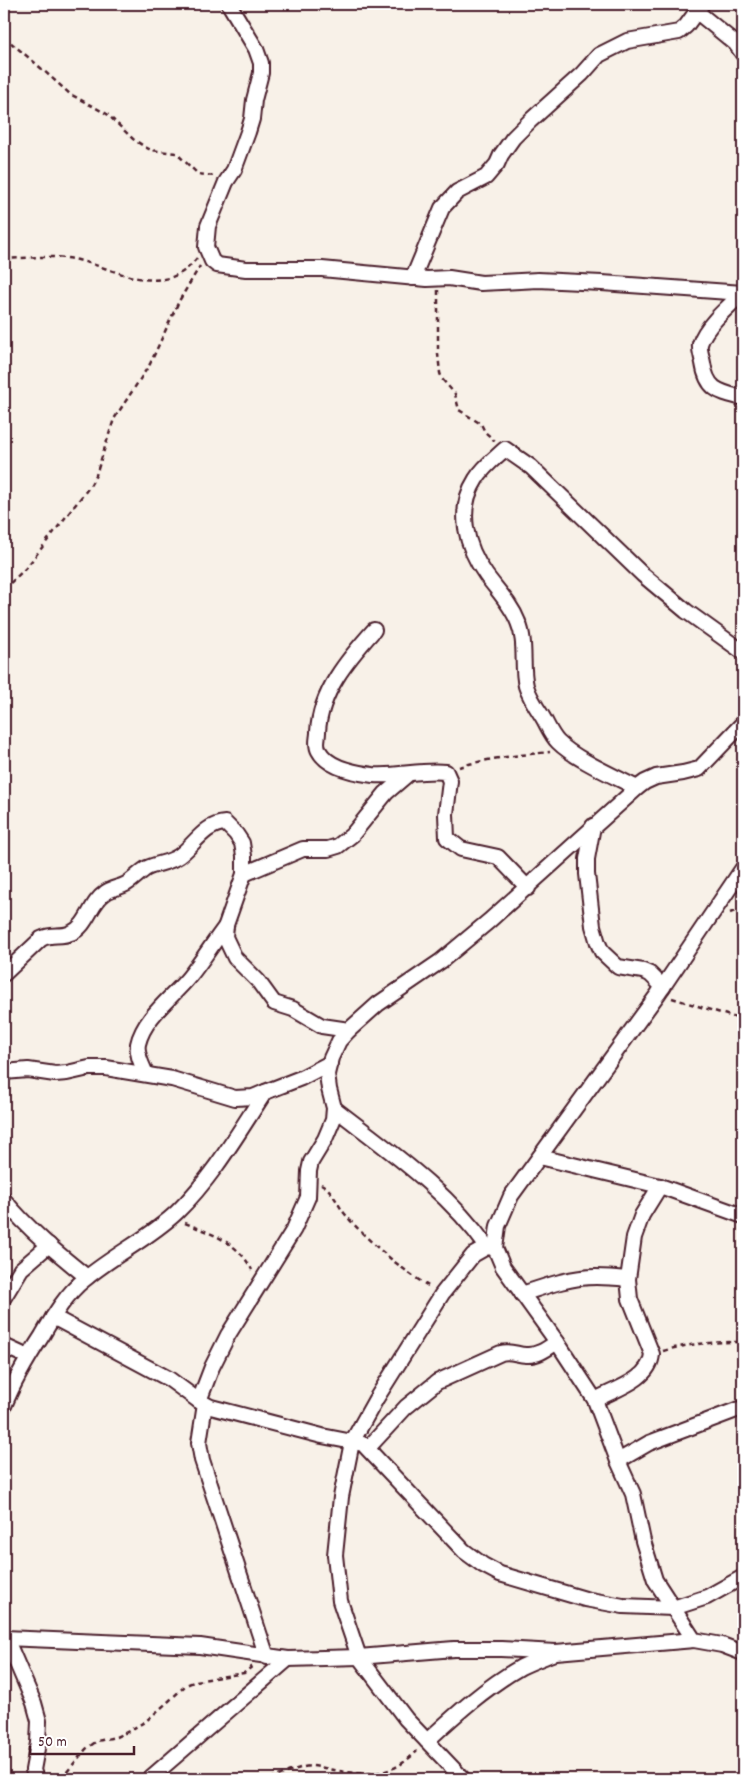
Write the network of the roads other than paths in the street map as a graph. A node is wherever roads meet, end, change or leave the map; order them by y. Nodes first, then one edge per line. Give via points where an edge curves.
1 (229, 4) edge
2 (699, 8) edge
3 (743, 54) edge
4 (413, 278) junction
5 (743, 293) edge
6 (743, 398) edge
7 (374, 630) dead end
8 (743, 652) edge
9 (743, 723) edge
10 (407, 774) junction
11 (636, 788) junction
12 (593, 826) junction
13 (743, 868) edge
14 (244, 874) junction
15 (528, 888) junction
16 (226, 925) junction
17 (4, 974) edge
18 (661, 991) junction
19 (349, 1030) junction
20 (330, 1063) junction
21 (4, 1072) edge
22 (146, 1074) junction
23 (265, 1092) junction
24 (334, 1108) junction
25 (540, 1157) junction
26 (660, 1186) junction
27 (4, 1200) edge
28 (741, 1212) edge
29 (49, 1245) junction
30 (491, 1248) junction
31 (87, 1277) junction
32 (628, 1279) junction
33 (522, 1294) junction
34 (4, 1297) edge
35 (53, 1317) junction
36 (557, 1342) junction
37 (4, 1346) edge
38 (28, 1357) junction
39 (595, 1400) junction
40 (202, 1402) junction
41 (4, 1406) edge
42 (739, 1409) dead end
43 (352, 1442) junction
44 (368, 1448) junction
45 (618, 1461) junction
46 (743, 1577) edge
47 (673, 1608) junction
48 (5, 1638) edge
49 (694, 1640) junction
50 (556, 1652) junction
51 (743, 1653) edge
52 (262, 1656) junction
53 (359, 1657) junction
54 (288, 1659) junction
55 (427, 1741) junction
56 (36, 1779) edge
57 (149, 1779) edge
58 (463, 1779) edge

1 - 4 street via 256,49 261,68 250,126 208,226 207,249 212,261 217,265 246,269 322,269
2 - 3 street via 735,42
2 - 4 street via 680,32 628,41 599,55 513,138 486,177 457,192 442,208
4 - 5 street via 449,278 482,283 538,280
5 - 6 street via 711,326 700,344 705,376 716,390
7 - 10 street via 350,657 330,691 320,712 316,744 319,752 336,766 385,776
8 - 11 street via 643,575 531,467 506,449 477,477 466,502 466,534 478,561 518,620 524,673 531,697 556,740 568,751
9 - 11 street via 699,769 656,776
10 - 14 street via 338,846 303,849
10 - 15 street via 446,772 450,781 447,838 461,849 498,857
11 - 12 street
12 - 15 street
12 - 18 street via 587,874 592,926 598,943 618,968 650,974
13 - 18 street
14 - 16 street
14 - 17 street via 242,843 236,834 225,823 208,828 197,841 168,862 147,868 125,885 102,894 77,929 41,939
15 - 19 street via 441,961 378,1004
16 - 19 street via 225,937 235,958 274,1004 293,1009 322,1026
16 - 22 street via 140,1035 138,1056
18 - 25 street
19 - 20 street
20 - 23 street
20 - 24 street via 327,1074
21 - 22 street via 28,1070 55,1074 96,1067
22 - 23 street via 234,1098 253,1097
23 - 31 street via 197,1190 148,1237
24 - 30 street via 439,1192
24 - 40 street via 325,1139 311,1162 308,1197 294,1229 228,1335 212,1367
25 - 26 street
25 - 30 street via 512,1196
26 - 28 street
26 - 32 street via 642,1215 634,1237
27 - 29 street
29 - 31 street
29 - 34 street via 21,1268
30 - 33 street
30 - 43 street via 473,1255 442,1294
31 - 35 street via 71,1291
32 - 33 street via 570,1279
32 - 39 street via 630,1299 652,1354 651,1363 635,1380
33 - 36 street
35 - 38 street
35 - 40 street via 169,1379
36 - 39 street
36 - 44 street via 533,1355 507,1351 437,1382 406,1407
37 - 38 street
38 - 41 street
39 - 45 street
40 - 43 street via 211,1407
40 - 52 street via 199,1443 202,1460
42 - 45 street via 650,1443
43 - 44 street
43 - 53 street via 334,1555 340,1601
44 - 47 street via 464,1551 482,1565 500,1574 585,1599 623,1606
45 - 47 street via 633,1494 655,1580
46 - 47 street via 707,1597
47 - 49 street
48 - 52 street via 200,1646
48 - 56 street via 39,1721 33,1770
49 - 50 street
49 - 51 street
50 - 53 street via 454,1649
50 - 55 street via 522,1666 498,1681
52 - 54 street
53 - 54 street
53 - 55 street via 388,1697
54 - 57 street
55 - 58 street

